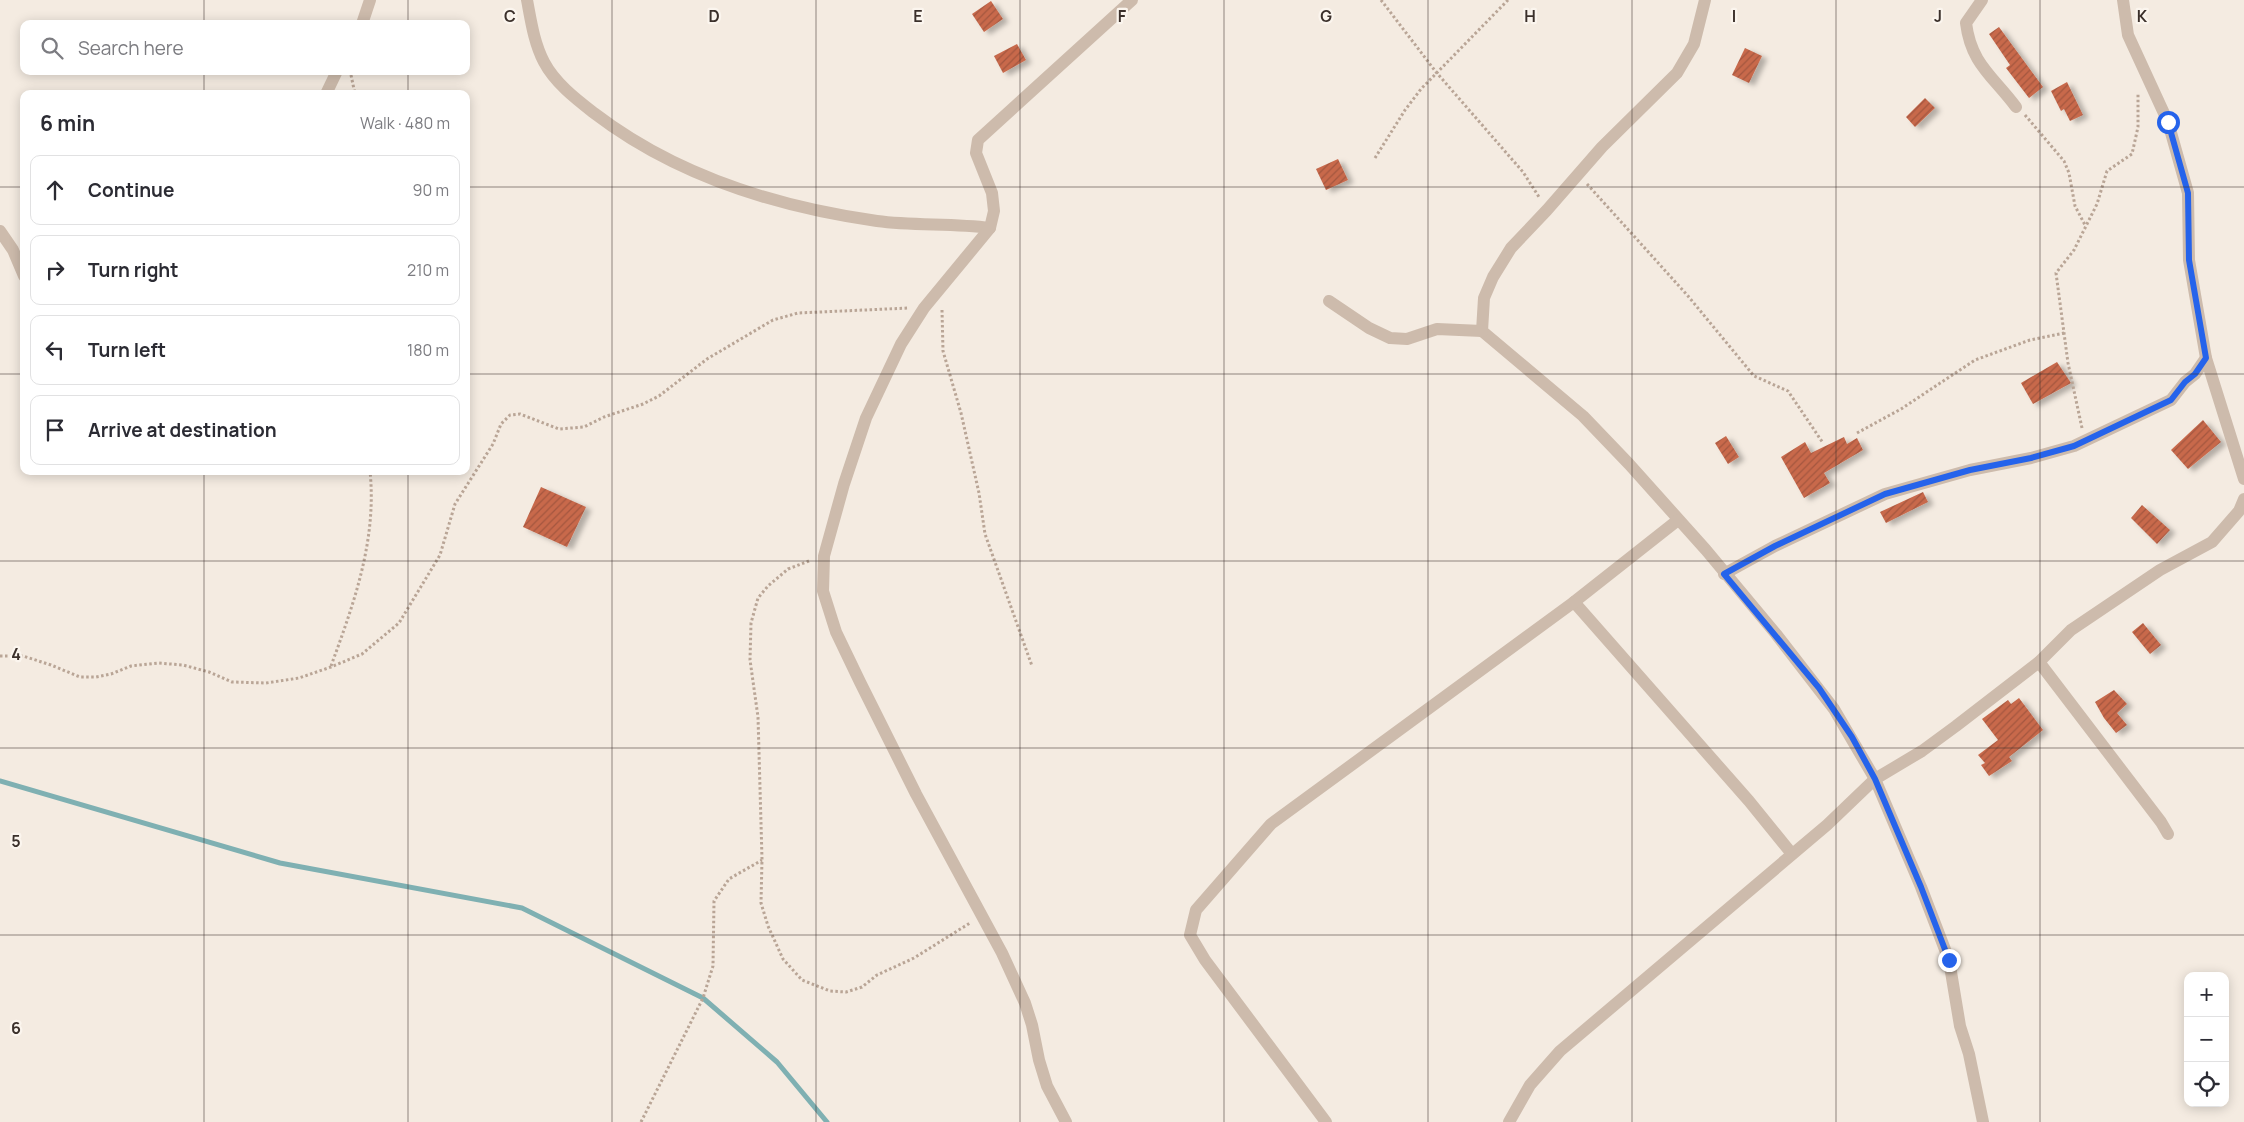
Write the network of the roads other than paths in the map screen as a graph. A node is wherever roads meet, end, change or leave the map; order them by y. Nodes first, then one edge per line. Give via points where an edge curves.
1 (370, 0) edge
2 (527, 0) edge
3 (1132, 0) edge
4 (1705, 0) edge
5 (1982, 0) edge
6 (2118, 0) edge
7 (2124, 6) edge
8 (363, 20) edge
9 (335, 75) edge
10 (328, 90) edge
11 (2016, 107) road end
12 (990, 228) junction
13 (0, 231) edge
14 (20, 267) edge
15 (1329, 300) dead end
16 (1482, 331) junction
17 (2206, 358) junction
18 (2244, 479) edge
19 (2244, 499) edge
20 (1678, 520) junction
21 (1724, 574) junction
22 (1574, 602) junction
23 (2039, 662) junction
24 (1875, 779) junction
25 (2168, 834) dead end
26 (1792, 854) junction
27 (1066, 1122) edge
28 (1326, 1122) edge
29 (1509, 1122) edge
30 (1983, 1122) edge

1 - 8 street
2 - 12 street via 533,33 544,62 561,84 611,126 668,159 760,196 850,216 909,224
3 - 12 street via 978,140 976,153 992,192 994,211
4 - 16 street via 1694,44 1677,73 1602,146 1511,248 1484,298
5 - 11 street via 1966,23 1968,40 1985,71
6 - 7 street
7 - 17 street via 2128,35 2168,122 2188,193 2189,260
9 - 10 street
12 - 27 street via 924,308 902,344 866,418 824,556 823,591 836,632 916,794 982,913 1019,989 1032,1025 1038,1060
13 - 14 street
15 - 16 street via 1369,328 1390,338 1408,339 1437,328
16 - 20 street via 1583,416
17 - 18 street
17 - 21 street via 2171,400 2086,440 2031,458 1970,470 1885,494
19 - 23 street via 2239,511 2212,542 2160,570 2071,630
20 - 21 street
20 - 22 street
21 - 24 street via 1819,688
22 - 26 street
22 - 28 street via 1272,824 1196,910 1190,935 1205,960
23 - 24 street via 1922,751
23 - 25 street
24 - 26 street via 1827,826
24 - 30 street via 1949,960 1960,1026
26 - 29 street via 1560,1051 1530,1084

